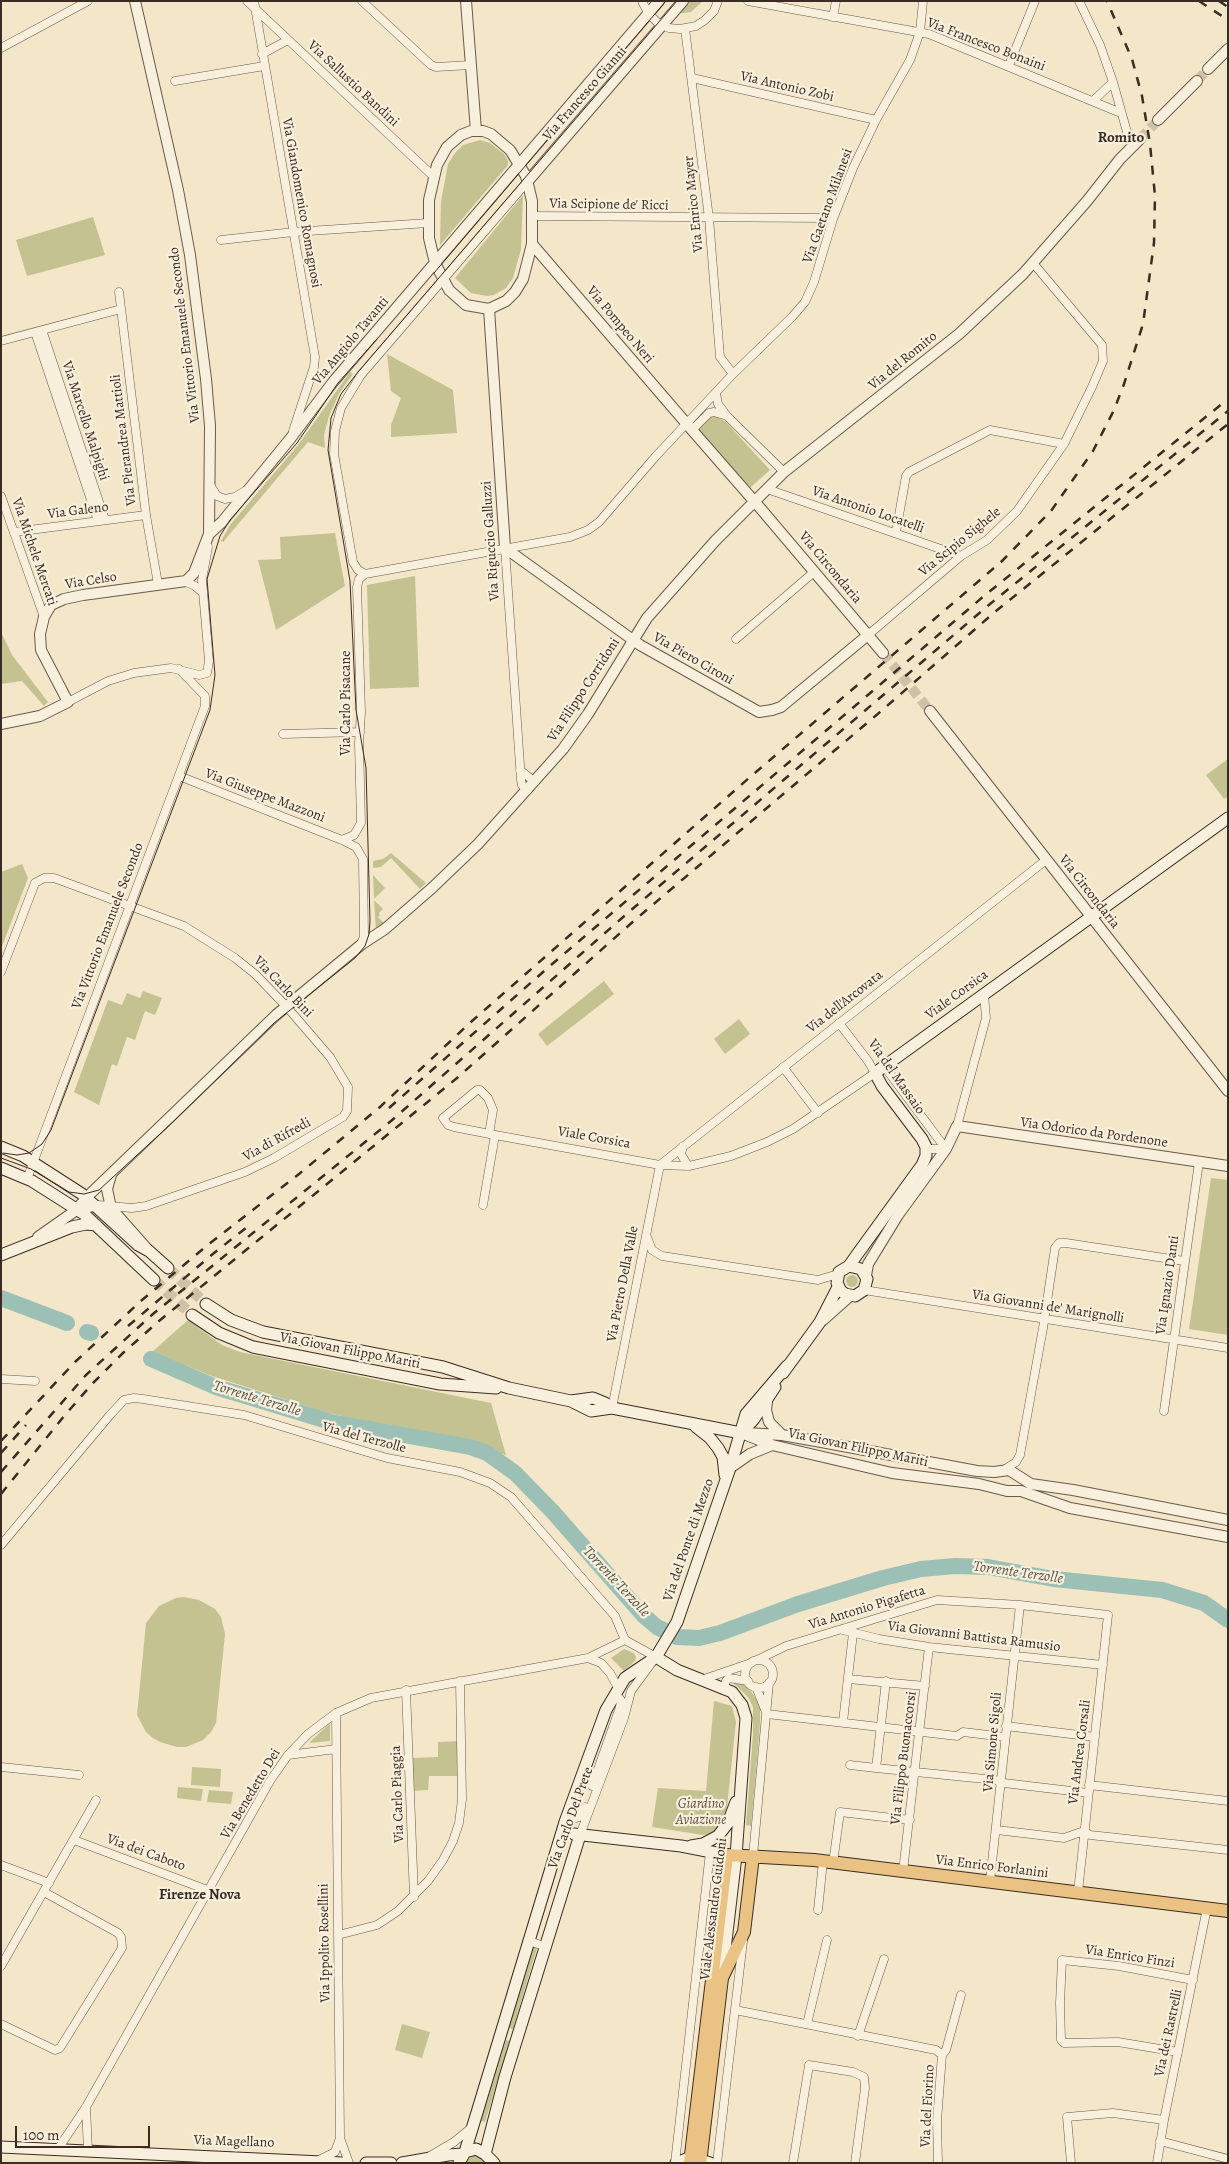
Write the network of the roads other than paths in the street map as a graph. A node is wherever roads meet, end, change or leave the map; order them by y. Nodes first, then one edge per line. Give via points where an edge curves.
1 (88, 1) edge
2 (135, 1) edge
3 (247, 1) edge
4 (362, 1) edge
5 (466, 1) edge
6 (642, 1) edge
7 (658, 1) edge
8 (683, 1) edge
9 (718, 1) edge
10 (748, 1) edge
11 (836, 1) edge
12 (923, 1) edge
13 (1035, 1) edge
14 (1079, 1) edge
15 (255, 5) edge
16 (648, 13) junction
17 (833, 17) junction
18 (663, 25) junction
19 (685, 29) junction
20 (920, 32) junction
21 (288, 40) junction
22 (1, 48) edge
23 (1228, 49) edge
24 (262, 54) junction
25 (1009, 65) junction
26 (264, 66) junction
27 (471, 66) junction
28 (1208, 69) tunnel mouth
29 (692, 78) junction
30 (1197, 80) tunnel mouth
31 (175, 82) dead end
32 (1113, 82) junction
33 (1093, 101) junction
34 (1121, 113) junction
35 (876, 120) junction
36 (1158, 120) tunnel mouth
37 (476, 131) junction
38 (1137, 142) joint
39 (519, 162) junction
40 (434, 176) junction
41 (528, 181) junction
42 (533, 216) junction
43 (708, 218) junction
44 (834, 219) junction
45 (428, 223) junction
46 (294, 232) junction
47 (221, 240) dead end
48 (532, 244) junction
49 (435, 262) junction
50 (1032, 263) junction
51 (444, 281) junction
52 (119, 292) dead end
53 (120, 309) junction
54 (489, 309) junction
55 (39, 331) junction
56 (1, 341) edge
57 (314, 357) joint
58 (733, 374) junction
59 (716, 394) junction
60 (727, 416) junction
61 (689, 427) junction
62 (290, 439) junction
63 (1064, 444) junction
64 (784, 472) junction
65 (209, 483) junction
66 (248, 489) junction
67 (767, 489) junction
68 (1, 496) edge
69 (754, 502) junction
70 (146, 515) junction
71 (101, 521) junction
72 (14, 532) junction
73 (896, 532) junction
74 (209, 534) junction
75 (505, 548) junction
76 (961, 556) junction
77 (814, 572) junction
78 (365, 574) junction
79 (184, 582) junction
80 (158, 584) junction
81 (202, 593) junction
82 (44, 617) junction
83 (868, 635) junction
84 (736, 639) dead end
85 (633, 640) junction
86 (883, 653) tunnel mouth
87 (179, 669) junction
88 (68, 702) junction
89 (930, 711) tunnel mouth
90 (1, 724) edge
91 (360, 732) junction
92 (283, 734) dead end
93 (520, 770) junction
94 (179, 776) junction
95 (535, 782) junction
96 (527, 791) junction
97 (1228, 818) edge
98 (342, 840) junction
99 (1046, 860) junction
100 (130, 906) junction
101 (1092, 917) junction
102 (360, 946) junction
103 (1, 972) edge
104 (984, 994) junction
105 (286, 1006) junction
106 (839, 1023) junction
107 (783, 1067) junction
108 (880, 1070) junction
109 (1228, 1091) edge
110 (347, 1111) joint
111 (818, 1113) junction
112 (957, 1126) junction
113 (492, 1134) junction
114 (684, 1144) junction
115 (1, 1147) edge
116 (926, 1149) junction
117 (946, 1149) junction
118 (33, 1162) junction
119 (1199, 1162) junction
120 (660, 1165) junction
121 (688, 1166) junction
122 (1228, 1166) edge
123 (1, 1168) edge
124 (114, 1171) junction
125 (27, 1179) junction
126 (86, 1197) junction
127 (483, 1205) dead end
128 (96, 1206) junction
129 (110, 1206) junction
130 (75, 1212) junction
131 (96, 1226) junction
132 (123, 1226) junction
133 (647, 1230) junction
134 (33, 1241) junction
135 (1, 1255) edge
136 (1184, 1261) junction
137 (849, 1266) junction
138 (168, 1268) tunnel mouth
139 (838, 1274) junction
140 (866, 1276) junction
141 (154, 1280) tunnel mouth
142 (838, 1287) junction
143 (864, 1290) junction
144 (850, 1296) junction
145 (206, 1304) tunnel mouth
146 (192, 1315) tunnel mouth
147 (1045, 1319) junction
148 (820, 1322) junction
149 (1173, 1340) junction
150 (1228, 1348) edge
151 (787, 1366) junction
152 (1, 1379) edge
153 (35, 1380) dead end
154 (509, 1388) junction
155 (767, 1402) junction
156 (612, 1408) junction
157 (1164, 1411) dead end
158 (693, 1425) junction
159 (741, 1433) junction
160 (782, 1435) junction
161 (772, 1445) junction
162 (730, 1468) junction
163 (1002, 1471) junction
164 (1016, 1474) junction
165 (725, 1483) junction
166 (1004, 1490) junction
167 (1228, 1520) edge
168 (1228, 1537) edge
169 (1, 1545) edge
170 (1020, 1605) junction
171 (1108, 1615) joint
172 (843, 1630) junction
173 (853, 1633) junction
174 (625, 1640) junction
175 (929, 1647) junction
176 (1014, 1655) junction
177 (592, 1657) junction
178 (656, 1658) junction
179 (754, 1661) junction
180 (1103, 1665) junction
181 (704, 1679) junction
182 (848, 1679) junction
183 (460, 1680) junction
184 (748, 1681) junction
185 (886, 1681) junction
186 (769, 1684) junction
187 (925, 1686) junction
188 (756, 1687) junction
189 (724, 1688) junction
190 (406, 1690) junction
191 (616, 1691) junction
192 (336, 1713) junction
193 (767, 1714) junction
194 (843, 1722) junction
195 (881, 1726) junction
196 (1006, 1726) junction
197 (920, 1732) junction
198 (1005, 1737) junction
199 (1095, 1737) junction
200 (336, 1749) junction
201 (288, 1755) junction
202 (850, 1765) dead end
203 (1, 1767) edge
204 (876, 1768) junction
205 (742, 1770) junction
206 (916, 1772) junction
207 (78, 1775) dead end
208 (1000, 1782) junction
209 (1089, 1789) junction
210 (96, 1800) dead end
211 (1228, 1801) edge
212 (910, 1820) junction
213 (564, 1827) junction
214 (997, 1830) junction
215 (1084, 1831) junction
216 (580, 1835) junction
217 (74, 1840) junction
218 (681, 1846) junction
219 (1228, 1850) edge
220 (710, 1852) junction
221 (732, 1855) junction
222 (753, 1856) junction
223 (828, 1862) junction
224 (1, 1864) edge
225 (904, 1871) junction
226 (990, 1881) junction
227 (49, 1883) junction
228 (210, 1891) junction
229 (44, 1892) junction
230 (1078, 1892) junction
231 (414, 1897) junction
232 (1208, 1908) junction
233 (818, 1910) dead end
234 (1228, 1911) edge
235 (744, 1932) junction
236 (338, 1935) junction
237 (827, 1940) dead end
238 (529, 1941) junction
239 (544, 1946) junction
240 (884, 1959) dead end
241 (1, 1966) edge
242 (722, 1978) junction
243 (1193, 1980) junction
244 (961, 1995) dead end
245 (735, 2010) junction
246 (1, 2024) edge
247 (811, 2025) junction
248 (500, 2035) junction
249 (950, 2035) junction
250 (858, 2036) junction
251 (960, 2037) dead end
252 (517, 2041) junction
253 (1178, 2052) junction
254 (942, 2055) junction
255 (86, 2107) junction
256 (1164, 2120) junction
257 (474, 2126) junction
258 (340, 2138) junction
259 (1160, 2141) junction
260 (1, 2147) edge
261 (58, 2149) junction
262 (88, 2150) junction
263 (462, 2156) edge
264 (423, 2159) junction
265 (493, 2160) edge
266 (318, 2161) edge
267 (698, 2161) edge
268 (1228, 2161) edge
269 (343, 2163) edge
270 (350, 2163) edge
271 (356, 2163) edge
272 (366, 2163) edge
273 (391, 2163) edge
274 (402, 2163) edge
275 (675, 2163) edge
276 (717, 2163) edge
277 (793, 2163) edge
278 (855, 2163) edge
279 (938, 2163) edge
280 (1071, 2163) edge
281 (1157, 2163) edge

1 - 22 street
2 - 65 street, Via Vittorio Emanuele Secondo via 190,255 210,426
3 - 15 street, Via Sallustio Bandini
4 - 27 street via 432,65
5 - 27 street
6 - 16 street
7 - 16 street, Via Francesco Gianni
8 - 18 street, Via Francesco Gianni
9 - 19 street via 705,20
10 - 17 street, Via Francesco Bonaini
11 - 17 street
12 - 20 street, Via Gaetano Milanesi
13 - 25 street
14 - 32 street
15 - 21 street, Via Sallustio Bandini
15 - 24 street, Via Giandomenico Romagnosi
16 - 18 street
16 - 39 street, Via Francesco Gianni
17 - 20 street, Via Francesco Bonaini
18 - 19 street
18 - 41 street, Via Francesco Gianni
19 - 29 street, Via Enrico Mayer
20 - 25 street, Via Francesco Bonaini
20 - 35 street, Via Gaetano Milanesi via 899,82
21 - 24 street
21 - 40 street, Via Sallustio Bandini
23 - 28 street
24 - 26 street, Via Giandomenico Romagnosi
25 - 33 street, Via Francesco Bonaini
26 - 31 street
26 - 46 street, Via Giandomenico Romagnosi
27 - 37 street
29 - 35 street, Via Antonio Zobi
29 - 43 street, Via Enrico Mayer
30 - 36 street
32 - 33 street
32 - 34 street
33 - 34 street, Via Francesco Bonaini
34 - 38 street via 1129,137
35 - 44 street, Via Gaetano Milanesi
37 - 39 street via 495,136
37 - 40 street via 464,134 447,146
38 - 50 street, Via del Romito
39 - 41 street
39 - 49 street, Via Francesco Gianni
40 - 45 street
41 - 42 street
41 - 51 street
42 - 43 street, Via Scipione de' Ricci
42 - 48 street
43 - 44 street, Via Scipione de' Ricci
43 - 58 street, Via Enrico Mayer via 720,357
44 - 58 street, Via Gaetano Milanesi via 814,282 803,305
45 - 46 street
45 - 49 street
46 - 47 street
46 - 57 street, Via Giandomenico Romagnosi
48 - 54 street via 519,286 502,304
48 - 61 street, Via Pompeo Neri
49 - 51 street
49 - 62 street, Via Angiolo Tavanti via 333,382
50 - 63 street, Via Scipio Sighele via 1104,348 1103,361 1092,388
50 - 64 street, Via del Romito via 959,334
51 - 54 street via 463,303
51 - 78 street via 351,390 337,419 334,449 353,562
52 - 53 street, Via Pierandrea Mattioli
53 - 55 street
53 - 70 street, Via Pierandrea Mattioli
54 - 75 street, Via Riguccio Galluzzi
55 - 56 street
55 - 71 street, Via Marcello Malpighi
57 - 62 street, Via Angiolo Tavanti via 314,367
58 - 59 street, Via Gaetano Milanesi
59 - 60 street via 718,404
59 - 61 street, Via Gaetano Milanesi
60 - 61 street via 709,413
60 - 64 street
61 - 69 street, Via Pompeo Neri
61 - 75 street via 593,527 570,537
62 - 66 street, Via Angiolo Tavanti
63 - 73 street via 990,430 909,472
63 - 76 street, Via Scipio Sighele via 1017,512 987,540
64 - 67 street, Via del Romito
65 - 66 street, Via Angiolo Tavanti via 217,496 225,499 235,498
65 - 74 street, Via Vittorio Emanuele Secondo
66 - 74 street, Via Angiolo Tavanti
67 - 69 street, Via Filippo Corridoni
67 - 73 street, Via Antonio Locatelli
68 - 72 street, Via Michele Mercati
69 - 77 street, Via Circondaria
69 - 85 street, Via Filippo Corridoni via 674,585
70 - 71 street, Via Galeno
70 - 80 street, Via Pierandrea Mattioli
71 - 72 street, Via Galeno
72 - 82 street, Via Michele Mercati
73 - 76 street, Via Antonio Locatelli
74 - 79 street via 194,573
74 - 81 street, Via Vittorio Emanuele Secondo
75 - 78 street
75 - 85 street, Via Piero Cironi
75 - 93 street, Via Riguccio Galluzzi
76 - 83 street, Via Scipio Sighele
77 - 83 street, Via Circondaria
77 - 84 street
78 - 91 street, Via Carlo Pisacane via 357,587
79 - 80 street, Via Celso
79 - 81 street
80 - 82 street, Via Celso via 64,599 51,605
81 - 87 street, Via Vittorio Emanuele Secondo via 208,671 199,675
82 - 88 street via 41,650
83 - 85 street, Via Piero Cironi via 781,707 763,712 756,711
83 - 86 street, Via Circondaria
85 - 95 street, Via Filippo Corridoni via 588,714
87 - 88 street via 147,670 113,678
87 - 94 street, Via Vittorio Emanuele Secondo via 206,699
88 - 90 street via 40,716
89 - 99 street, Via Circondaria
91 - 92 street
91 - 98 street, Via Carlo Pisacane via 362,823 354,835
93 - 95 street
93 - 96 street, Via Riguccio Galluzzi
94 - 98 street, Via Giuseppe Mazzoni
94 - 100 street, Via Vittorio Emanuele Secondo
95 - 96 street, Via Filippo Corridoni
96 - 102 street, Via Filippo Corridoni via 447,875 385,929
97 - 101 main road, Viale Corsica
98 - 102 street via 356,847 363,859 364,937
99 - 101 street, Via Circondaria
99 - 106 street, Via dell'Arcovata
100 - 103 street, Via Carlo Bini via 47,876 35,883
100 - 105 street, Via Carlo Bini via 184,926 218,945 256,974
100 - 118 street, Via Vittorio Emanuele Secondo
101 - 104 main road, Viale Corsica
101 - 109 street, Via Circondaria
102 - 105 street, Via Filippo Corridoni
104 - 108 main road, Viale Corsica
104 - 112 street via 986,1018
105 - 110 street, Via Carlo Bini via 344,1078 348,1087
105 - 124 street, Via Filippo Corridoni
106 - 107 street, Via dell'Arcovata
106 - 108 street, Via del Massaio via 868,1061
107 - 111 street
107 - 114 street, Via dell'Arcovata
108 - 111 street, Viale Corsica
108 - 116 main road, Via del Massaio via 882,1086 920,1136
108 - 117 street, Via del Massaio
110 - 129 street, Via di Rifredi via 338,1120 245,1172 146,1206
111 - 121 street, Viale Corsica via 767,1142 730,1156
112 - 117 street
112 - 119 street, Via Odorico da Pordenone
113 - 113 street, Viale Corsica via 493,1110 480,1090 443,1118 448,1125
113 - 120 street, Viale Corsica
113 - 127 street, Viale Corsica
114 - 120 street, Via dell'Arcovata
114 - 121 street via 681,1154
115 - 118 main road
116 - 117 street
116 - 137 main road via 922,1165
117 - 140 street via 898,1214 868,1264
118 - 125 street, Via Vittorio Emanuele Secondo
118 - 126 main road
119 - 122 street, Via Odorico da Pordenone
119 - 136 street, Via Ignazio Danti
120 - 121 street, Viale Corsica
120 - 133 street, Via Pietro Della Valle
123 - 125 main road
124 - 126 street, Via Filippo Corridoni
124 - 129 street via 108,1184
125 - 130 main road
126 - 128 main road
126 - 130 street, Via Filippo Corridoni
128 - 129 street, Via di Rifredi
128 - 130 street, Via di Rifredi
128 - 132 main road
129 - 132 street
130 - 131 main road
130 - 134 street, Via Filippo Corridoni
131 - 134 main road via 78,1225
131 - 141 main road
132 - 138 main road via 138,1245 149,1250
133 - 139 street via 649,1246 662,1256 818,1280
133 - 156 street, Via Pietro Della Valle
134 - 135 main road
136 - 147 street via 1059,1243 1055,1248
136 - 149 street, Via Ignazio Danti
137 - 139 main road
137 - 140 main road via 859,1267
139 - 142 main road, Via del Ponte di Mezzo
140 - 143 main road
142 - 144 main road
142 - 148 main road, Via del Ponte di Mezzo
143 - 144 main road, Via del Ponte di Mezzo
143 - 147 street, Via Giovanni de' Marignolli
144 - 148 street, Via del Ponte di Mezzo
145 - 154 main road, Via Giovan Filippo Mariti via 232,1320 263,1332 443,1367
146 - 154 main road, Via Giovan Filippo Mariti via 219,1333 253,1347 440,1384
147 - 149 street, Via Giovanni de' Marignolli
147 - 163 street via 1020,1455 1016,1462
148 - 151 main road, Via del Ponte di Mezzo
149 - 150 street, Via Giovanni de' Marignolli
149 - 157 street, Via Ignazio Danti
151 - 155 main road, Via del Ponte di Mezzo
151 - 159 main road, Via del Ponte di Mezzo via 746,1414
152 - 153 street
154 - 156 main road, Via Giovan Filippo Mariti via 571,1401 591,1411
155 - 159 main road, Via del Ponte di Mezzo
155 - 160 street via 769,1422
156 - 158 main road, Via Giovan Filippo Mariti
158 - 159 main road, Via Giovan Filippo Mariti
158 - 165 main road via 718,1448 724,1463
159 - 160 street, Via Giovan Filippo Mariti
159 - 161 street, Via Giovan Filippo Mariti
159 - 162 main road, Via del Ponte di Mezzo
160 - 163 street, Via Giovan Filippo Mariti via 977,1471
161 - 162 street, Via del Ponte di Mezzo via 747,1455
161 - 166 street, Via Giovan Filippo Mariti via 898,1474
162 - 165 main road, Via del Ponte di Mezzo
163 - 164 street, Via Giovan Filippo Mariti via 1011,1470
163 - 166 street via 996,1480
164 - 166 street via 1017,1486
164 - 167 street, Via Giovan Filippo Mariti via 1030,1484
165 - 178 main road, Via del Ponte di Mezzo via 677,1622
166 - 168 street, Via Giovan Filippo Mariti via 1027,1492 1070,1508
169 - 174 street, Via del Terzolle via 124,1400 144,1399 244,1415 378,1456 480,1478 511,1497 615,1616
170 - 171 street, Via Antonio Pigafetta
170 - 172 street, Via Antonio Pigafetta via 937,1600
170 - 176 street, Via Simone Sigoli
171 - 180 street, Via Andrea Corsali
172 - 173 street, Via Giovanni Battista Ramusio
172 - 179 street, Via Antonio Pigafetta via 786,1646
173 - 175 street, Via Giovanni Battista Ramusio
173 - 182 street
174 - 177 street, Via Benedetto Dei
174 - 178 street
175 - 176 street, Via Giovanni Battista Ramusio
175 - 187 street, Via Filippo Buonaccorsi
176 - 180 street, Via Giovanni Battista Ramusio
176 - 196 street, Via Simone Sigoli
177 - 183 street, Via Benedetto Dei
177 - 191 street via 610,1673
178 - 181 main road, Viale Alessandro Guidoni via 677,1670
178 - 191 main road via 630,1674
178 - 216 street, Via Carlo Del Prete via 634,1686
179 - 181 street
179 - 184 street via 746,1672
179 - 186 street via 766,1662 772,1668
180 - 199 street, Via Andrea Corsali
181 - 189 main road, Viale Alessandro Guidoni
182 - 185 street
182 - 194 street
183 - 190 street, Via Benedetto Dei
183 - 231 street via 462,1792 459,1823 443,1860
184 - 188 street
184 - 189 street via 729,1678
185 - 187 street
185 - 195 street
186 - 188 street
186 - 193 street
187 - 197 street, Via Filippo Buonaccorsi
188 - 193 street
189 - 205 main road, Viale Alessandro Guidoni via 735,1694 745,1712
190 - 192 street, Via Benedetto Dei via 363,1700
190 - 231 street, Via Carlo Piaggia
191 - 213 main road, Via Carlo Del Prete
192 - 200 street, Via Ippolito Rosellini
192 - 201 street, Via Benedetto Dei via 308,1734
193 - 194 street
193 - 222 street
194 - 195 street
195 - 197 street
195 - 204 street
196 - 198 street, Via Simone Sigoli
196 - 199 street
197 - 198 street via 957,1736 963,1732
197 - 206 street, Via Filippo Buonaccorsi
198 - 208 street, Via Simone Sigoli
199 - 209 street, Via Andrea Corsali
200 - 201 street
200 - 236 street, Via Ippolito Rosellini
201 - 228 street, Via Benedetto Dei via 265,1789
202 - 204 street
203 - 207 street
204 - 206 street
205 - 218 main road via 734,1808 724,1829 703,1844
205 - 221 main road, Viale Alessandro Guidoni
206 - 208 street
206 - 212 street, Via Filippo Buonaccorsi
208 - 209 street
208 - 214 street, Via Simone Sigoli
209 - 211 street
209 - 215 street, Via Andrea Corsali
210 - 217 street
212 - 223 street via 840,1812
212 - 225 street, Via Filippo Buonaccorsi
213 - 216 main road
213 - 238 main road, Via Carlo Del Prete
214 - 215 street via 1064,1838
214 - 226 street, Via Simone Sigoli
215 - 219 street
215 - 230 street, Via Andrea Corsali
216 - 218 main road
216 - 239 main road, Via Carlo Del Prete
217 - 227 street
217 - 228 street, Via dei Caboto
218 - 220 main road
220 - 221 main road
220 - 275 street, Viale Alessandro Guidoni
221 - 222 main road, Via Enrico Forlanini
221 - 242 main road, Viale Alessandro Guidoni
221 - 267 main road, Viale Alessandro Guidoni
222 - 223 main road, Via Enrico Forlanini
222 - 235 main road
223 - 225 main road, Via Enrico Forlanini
223 - 233 street
224 - 227 street
225 - 226 main road, Via Enrico Forlanini
226 - 230 main road, Via Enrico Forlanini
227 - 229 street
228 - 255 street, Via Benedetto Dei
229 - 241 street
229 - 246 street via 118,1933 122,1937 122,1948 60,2048 55,2050
230 - 232 main road, Via Enrico Forlanini
231 - 236 street via 377,1925
232 - 234 main road, Via Enrico Forlanini
232 - 243 street, Via dei Rastrelli
235 - 242 main road
235 - 245 street
236 - 258 street, Via Ippolito Rosellini
237 - 247 street
238 - 239 street
238 - 248 main road, Via Carlo Del Prete
239 - 252 main road, Via Carlo Del Prete
240 - 250 street
242 - 267 main road, Viale Alessandro Guidoni
243 - 253 street, Via dei Rastrelli
243 - 253 street, Via Enrico Finzi via 1119,1966 1062,1960 1061,2040 1071,2044 1118,2042
244 - 249 street, Via del Fiorino
245 - 247 street
245 - 276 street
247 - 250 street
248 - 252 street
248 - 257 main road, Via Carlo Del Prete
249 - 251 street
249 - 254 street, Via del Fiorino
250 - 254 street via 936,2050
252 - 265 main road, Via Carlo Del Prete via 505,2077
253 - 256 street, Via dei Rastrelli
254 - 279 street, Via del Fiorino via 937,2121
255 - 261 street, Via Benedetto Dei
255 - 262 street
256 - 259 street, Via dei Rastrelli
256 - 280 street via 1112,2113 1067,2117
257 - 263 main road, Via Carlo Del Prete
257 - 264 street via 454,2142
258 - 266 street via 334,2152
258 - 270 street, Via Ippolito Rosellini
259 - 268 street
259 - 281 street, Via dei Rastrelli
260 - 261 main road, Via Magellano
261 - 262 main road, Via Magellano
262 - 266 main road, Via Magellano
263 - 264 main road
263 - 265 main road, Via Carlo Del Prete via 476,2149
264 - 274 main road
266 - 269 main road, Via Magellano
267 - 275 main road, Viale Alessandro Guidoni
270 - 271 main road
272 - 273 main road
277 - 278 street via 809,2065 864,2076

